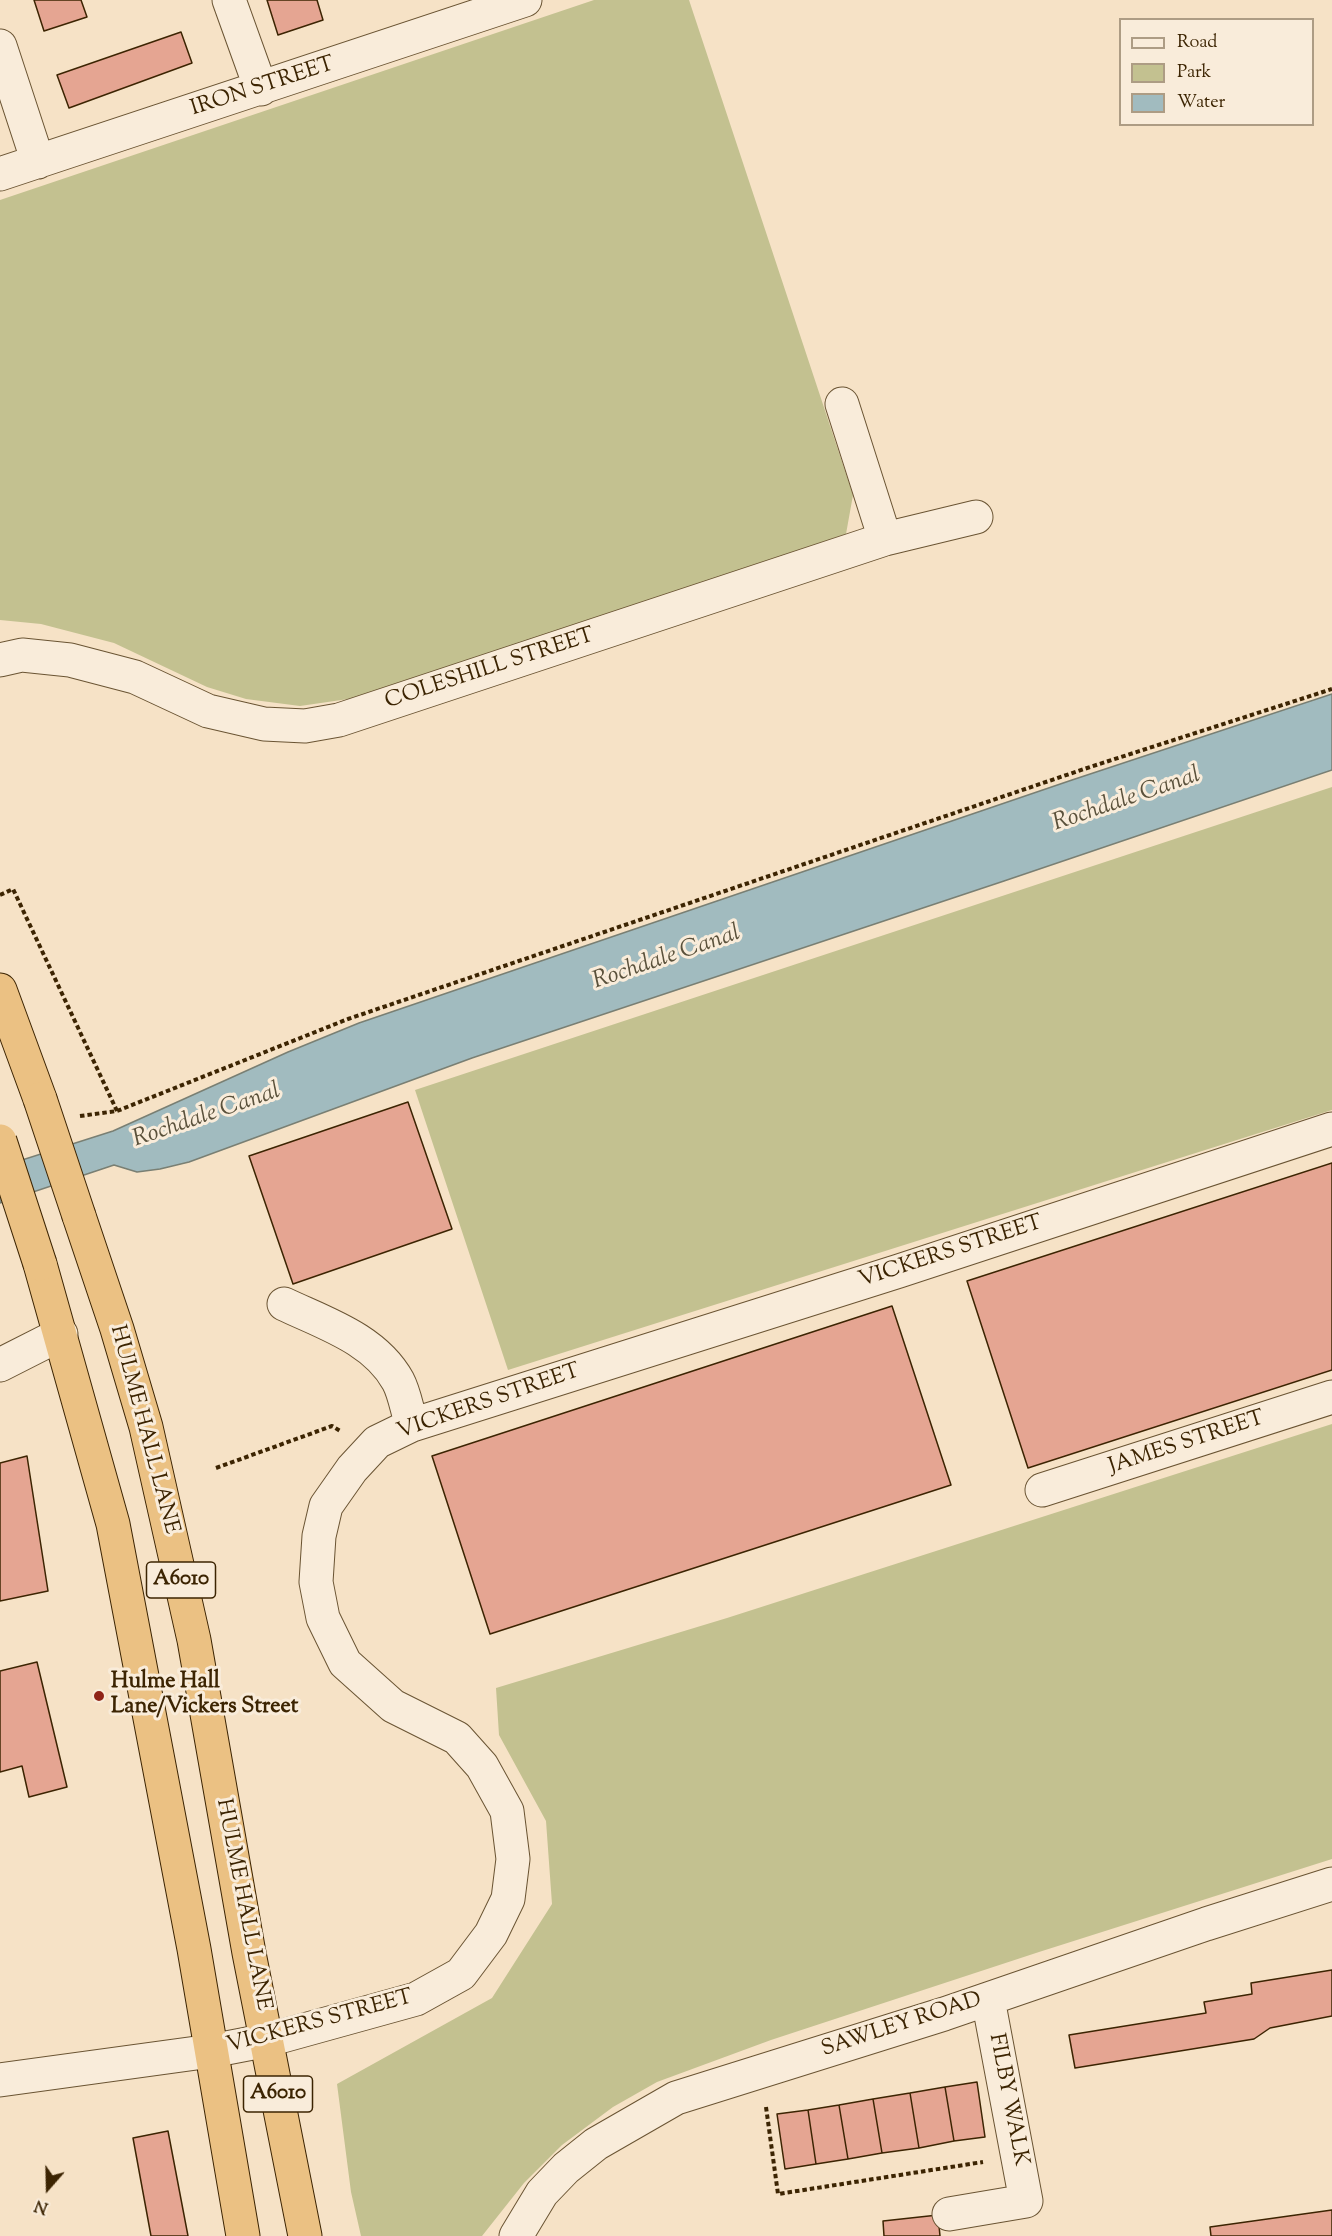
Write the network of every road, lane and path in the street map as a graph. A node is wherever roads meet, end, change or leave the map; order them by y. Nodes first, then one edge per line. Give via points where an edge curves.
1 (229, 0) edge
2 (505, 3) edge
3 (0, 46) edge
4 (261, 89) junction
5 (38, 162) junction
6 (0, 174) edge
7 (842, 404) dead end
8 (976, 517) dead end
9 (885, 539) junction
10 (0, 660) edge
11 (1332, 689) edge
12 (0, 895) edge
13 (0, 990) edge
14 (117, 1111) junction
15 (80, 1116) dead end
16 (1332, 1129) edge
17 (0, 1141) edge
18 (284, 1304) dead end
19 (61, 1334) junction
20 (0, 1365) edge
21 (1332, 1397) edge
22 (412, 1425) junction
23 (370, 1449) junction
24 (216, 1468) dead end
25 (1042, 1490) dead end
26 (1332, 1884) edge
27 (988, 1999) junction
28 (268, 2040) junction
29 (211, 2051) junction
30 (759, 2072) junction
31 (0, 2080) edge
32 (1012, 2204) junction
33 (949, 2214) dead end
34 (243, 2236) edge
35 (305, 2236) edge
36 (516, 2236) edge

1 - 4 street
2 - 4 street, IRON STREET
3 - 5 street
4 - 5 street, IRON STREET
5 - 6 street, IRON STREET
7 - 9 street
8 - 9 street, COLESHILL STREET
9 - 10 street, COLESHILL STREET via 339,720 305,726 264,724 208,711 135,677 70,660 22,655
11 - 14 path via 348,1019
12 - 14 path via 13,890
13 - 28 highway, HULME HALL LANE / A6010, bridge via 117,1329 146,1427 194,1640
14 - 15 path
16 - 22 street, VICKERS STREET
17 - 19 highway, A6010, bridge
18 - 22 street via 356,1338 386,1361 399,1383
19 - 20 street
19 - 29 highway, A6010 via 115,1535
21 - 25 street, JAMES STREET
22 - 23 street, VICKERS STREET
23 - 24 path via 332,1426
23 - 28 street, VICKERS STREET via 327,1506 316,1582 322,1618 345,1662 393,1706 457,1738 483,1766 507,1811 513,1859 508,1899 491,1934 461,1974 416,1999
26 - 27 street, SAWLEY ROAD
27 - 30 street, SAWLEY ROAD
27 - 32 street, FILBY WALK
28 - 29 street, VICKERS STREET
28 - 35 highway, HULME HALL LANE / A6010
29 - 31 street, VICKERS STREET
29 - 34 highway, A6010
30 - 32 path via 778,2194 988,2161
30 - 36 street, SAWLEY ROAD via 676,2097 596,2144 542,2193
32 - 33 street

